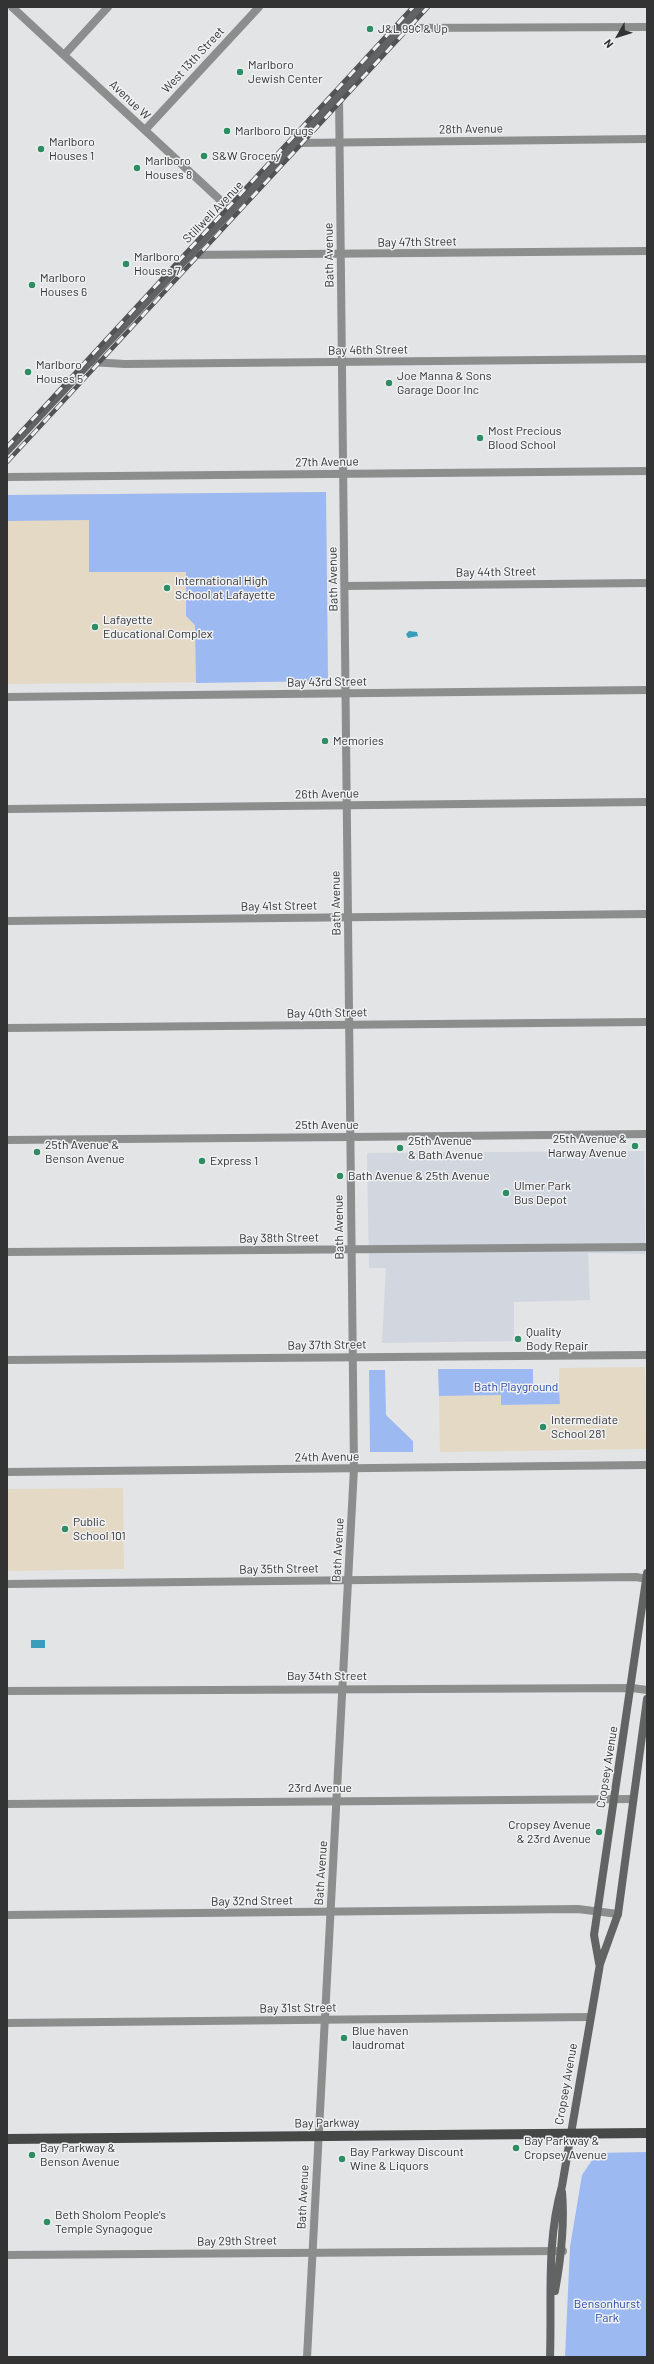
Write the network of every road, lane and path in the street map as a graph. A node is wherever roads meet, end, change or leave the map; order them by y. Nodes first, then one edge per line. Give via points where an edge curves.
1 (12, 7) edge
2 (108, 7) edge
3 (259, 7) edge
4 (421, 7) edge
5 (647, 27) edge
6 (401, 28) junction
7 (64, 55) junction
8 (339, 95) junction
9 (145, 130) junction
10 (647, 139) edge
11 (340, 142) junction
12 (296, 143) junction
13 (232, 211) junction
14 (647, 251) edge
15 (341, 254) junction
16 (187, 255) junction
17 (647, 359) edge
18 (89, 362) junction
19 (342, 362) junction
20 (7, 451) edge
21 (647, 471) edge
22 (344, 474) junction
23 (7, 477) edge
24 (647, 583) edge
25 (345, 586) junction
26 (647, 690) edge
27 (346, 694) junction
28 (7, 697) edge
29 (647, 802) edge
30 (347, 806) junction
31 (7, 809) edge
32 (647, 914) edge
33 (348, 918) junction
34 (7, 921) edge
35 (647, 1022) edge
36 (349, 1025) junction
37 (7, 1028) edge
38 (647, 1134) edge
39 (350, 1137) junction
40 (7, 1140) edge
41 (647, 1247) edge
42 (352, 1249) junction
43 (7, 1252) edge
44 (647, 1355) edge
45 (353, 1356) junction
46 (7, 1360) edge
47 (647, 1465) edge
48 (354, 1468) junction
49 (7, 1472) edge
50 (647, 1577) edge
51 (349, 1580) junction
52 (7, 1584) edge
53 (343, 1688) junction
54 (632, 1688) junction
55 (647, 1690) edge
56 (7, 1691) edge
57 (647, 1699) edge
58 (614, 1799) junction
59 (633, 1799) junction
60 (337, 1800) junction
61 (7, 1804) edge
62 (597, 1911) junction
63 (330, 1912) junction
64 (618, 1914) junction
65 (7, 1915) edge
66 (600, 1964) junction
67 (589, 2017) junction
68 (325, 2020) junction
69 (7, 2023) edge
70 (570, 2133) junction
71 (647, 2133) edge
72 (318, 2136) junction
73 (7, 2139) edge
74 (562, 2186) junction
75 (551, 2250) junction
76 (563, 2250) junction
77 (312, 2252) junction
78 (7, 2255) edge
79 (552, 2306) junction
80 (307, 2357) edge
81 (550, 2357) edge

1 - 7 street, Avenue W
2 - 7 street
3 - 9 street, West 13th Street
4 - 6 main road, Stillwell Avenue
5 - 6 street
6 - 8 main road, Stillwell Avenue
7 - 9 street, Avenue W
8 - 11 street, Bath Avenue
8 - 12 main road, Stillwell Avenue
9 - 13 street, Avenue W
10 - 11 street, 28th Avenue
11 - 12 street, 28th Avenue
11 - 15 street, Bath Avenue
12 - 13 main road, Stillwell Avenue
13 - 16 main road, Stillwell Avenue
14 - 15 street, Bay 47th Street
15 - 16 street, Bay 47th Street
15 - 19 street, Bath Avenue
16 - 18 main road, Stillwell Avenue
17 - 19 street, Bay 46th Street
18 - 19 street, Bay 46th Street
18 - 20 main road, Stillwell Avenue
19 - 22 street, Bath Avenue
21 - 22 street, 27th Avenue
22 - 23 street, 27th Avenue
22 - 25 street, Bath Avenue
24 - 25 street, Bay 44th Street
25 - 27 street, Bath Avenue
26 - 27 street, Bay 43rd Street
27 - 28 street, Bay 43rd Street
27 - 30 street, Bath Avenue
29 - 30 street, 26th Avenue
30 - 31 street, 26th Avenue
30 - 33 street, Bath Avenue
32 - 33 street, Bay 41st Street
33 - 34 street, Bay 41st Street
33 - 36 street, Bath Avenue
35 - 36 street, Bay 40th Street
36 - 37 street, Bay 40th Street
36 - 39 street, Bath Avenue
38 - 39 street, 25th Avenue
39 - 40 street, 25th Avenue
39 - 42 street, Bath Avenue
41 - 42 street, Bay 38th Street
42 - 43 street, Bay 38th Street
42 - 45 street, Bath Avenue
44 - 45 street, Bay 37th Street
45 - 46 street, Bay 37th Street
45 - 48 street, Bath Avenue
47 - 48 street, 24th Avenue
48 - 49 street, 24th Avenue
48 - 51 street, Bath Avenue
50 - 51 street, Bay 35th Street
50 - 54 main road, Cropsey Avenue
51 - 52 street, Bay 35th Street
51 - 53 street, Bath Avenue
53 - 54 street, Bay 34th Street
53 - 56 street, Bay 34th Street
53 - 60 street, Bath Avenue
54 - 55 street, Bay 34th Street
54 - 58 main road, Cropsey Avenue
57 - 59 main road, Cropsey Avenue
58 - 59 street, 23rd Avenue
58 - 60 street, 23rd Avenue
58 - 62 main road, Cropsey Avenue
59 - 64 main road, Cropsey Avenue
60 - 61 street, 23rd Avenue
60 - 63 street, Bath Avenue
62 - 63 street, Bay 32nd Street via 578,1909
62 - 64 street, Bay 32nd Street
62 - 66 main road, Cropsey Avenue via 594,1935
63 - 65 street, Bay 32nd Street
63 - 68 street, Bath Avenue
64 - 66 main road, Cropsey Avenue
66 - 67 main road, Cropsey Avenue
67 - 68 street, Bay 31st Street
67 - 70 main road, Cropsey Avenue
68 - 69 street, Bay 31st Street
68 - 72 street, Bath Avenue
70 - 71 main road, Bay Parkway
70 - 72 main road, Bay Parkway
70 - 74 main road, Cropsey Avenue
72 - 73 main road, Bay Parkway
72 - 77 street, Bath Avenue
74 - 75 main road, Cropsey Avenue via 554,2212
74 - 76 main road, Cropsey Avenue
75 - 76 street, Bay 29th Street
75 - 77 street, Bay 29th Street
75 - 79 main road, Cropsey Avenue
76 - 79 main road, Cropsey Avenue
77 - 78 street, Bay 29th Street
77 - 80 street, Bath Avenue
79 - 81 main road, Cropsey Avenue

